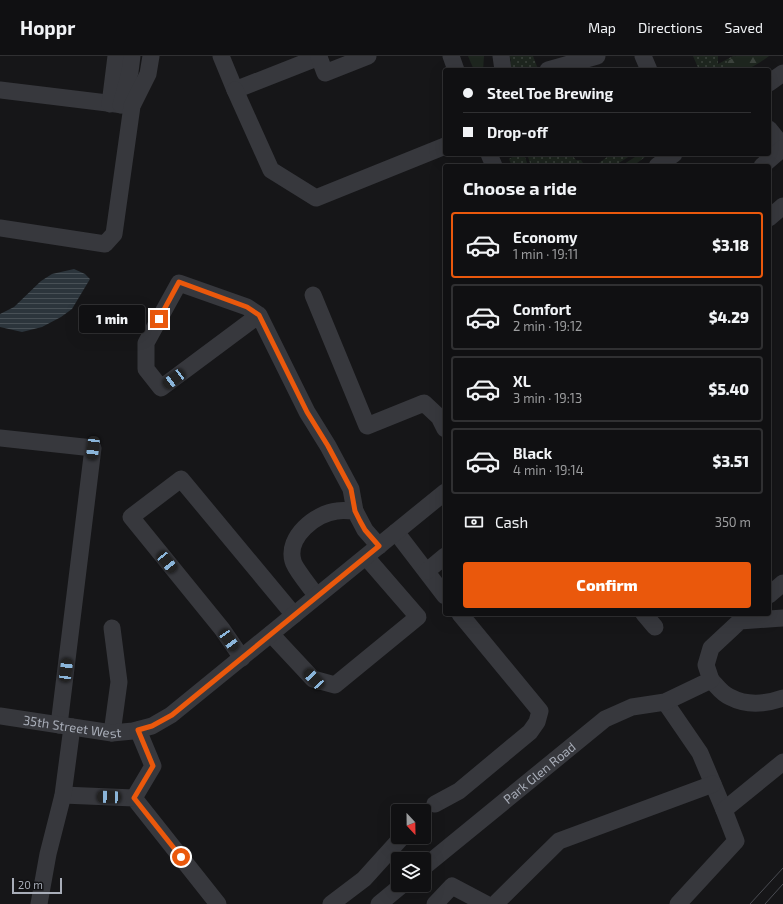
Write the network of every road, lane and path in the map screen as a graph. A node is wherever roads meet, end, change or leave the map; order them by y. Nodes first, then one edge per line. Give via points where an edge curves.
1 (116, 56) edge
2 (124, 56) edge
3 (132, 56) edge
4 (140, 56) edge
5 (151, 56) edge
6 (221, 56) edge
7 (368, 56) edge
8 (451, 56) edge
9 (501, 56) edge
10 (597, 56) edge
11 (642, 56) edge
12 (319, 57) edge
13 (554, 64) edge
14 (455, 68) edge
15 (503, 68) edge
16 (648, 68) edge
17 (783, 73) edge
18 (771, 82) edge
19 (0, 90) edge
20 (235, 90) junction
21 (121, 105) junction
22 (771, 132) edge
23 (443, 147) edge
24 (783, 147) edge
25 (671, 156) edge
26 (661, 164) edge
27 (764, 164) edge
28 (783, 206) edge
29 (771, 216) edge
30 (0, 228) edge
31 (313, 295) dead end
32 (259, 315) junction
33 (443, 425) edge
34 (0, 438) edge
35 (443, 494) edge
36 (355, 511) junction
37 (396, 532) junction
38 (379, 546) junction
39 (366, 557) junction
40 (443, 558) edge
41 (426, 571) junction
42 (783, 583) edge
43 (443, 593) edge
44 (771, 593) edge
45 (317, 596) junction
46 (294, 615) junction
47 (462, 616) edge
48 (646, 616) edge
49 (743, 617) edge
50 (783, 618) edge
51 (655, 627) dead end
52 (112, 628) dead end
53 (271, 634) junction
54 (242, 658) junction
55 (711, 680) junction
56 (783, 698) edge
57 (665, 702) junction
58 (0, 716) edge
59 (65, 726) junction
60 (138, 730) junction
61 (112, 733) junction
62 (783, 762) edge
63 (713, 784) junction
64 (63, 795) junction
65 (134, 798) junction
66 (435, 804) dead end
67 (724, 810) junction
68 (396, 844) edge
69 (431, 861) edge
70 (394, 892) edge
71 (39, 904) edge
72 (218, 904) edge
73 (331, 904) edge
74 (379, 904) edge
75 (435, 904) edge
76 (486, 904) edge
77 (495, 904) edge
78 (678, 904) edge

1 - 21 street
2 - 21 street
3 - 21 street
4 - 21 street via 138,73
5 - 21 street via 148,74
6 - 20 street
7 - 12 street via 325,73
8 - 14 street
9 - 15 street
10 - 13 street
11 - 16 street
12 - 20 street
17 - 18 street
19 - 21 street
20 - 23 street via 271,170 316,198
21 - 30 street via 114,234 105,244
22 - 24 street
24 - 27 street
25 - 26 street
28 - 29 street
31 - 33 street via 367,426 424,403 439,417
32 - 32 street via 247,307 179,282 146,344 146,368 161,388
32 - 36 street via 307,412 351,489
34 - 59 street via 93,448
35 - 37 street, 35th Street West
36 - 38 street via 365,530
36 - 45 street via 337,510 313,520 302,529 295,541 292,551 293,562
37 - 38 street, 35th Street West
37 - 41 street
38 - 39 street, 35th Street West
39 - 45 street, 35th Street West
39 - 53 street via 418,617 335,685 314,679
40 - 41 street
41 - 43 street
42 - 44 street
45 - 46 street, 35th Street West
46 - 53 street, 35th Street West
46 - 54 street via 181,479 131,517 222,629
47 - 66 street via 540,711 538,722 530,732 459,791
48 - 51 street
49 - 50 street
49 - 55 street via 711,648 706,665
52 - 61 street via 119,682
53 - 54 street, 35th Street West
54 - 60 street, 35th Street West via 172,715
55 - 56 street via 730,697 751,704
55 - 57 street, Park Glen Road
57 - 63 street via 700,753
57 - 69 street, Park Glen Road via 632,707 605,719
58 - 59 street, 35th Street West
59 - 61 street, 35th Street West
59 - 64 street
60 - 61 street, 35th Street West
60 - 65 street via 153,766
62 - 67 street
63 - 67 street
63 - 77 street via 559,841
64 - 65 street
64 - 71 street
65 - 72 street
67 - 78 street via 736,841
68 - 73 street via 364,879
70 - 74 street
75 - 76 street via 452,886

